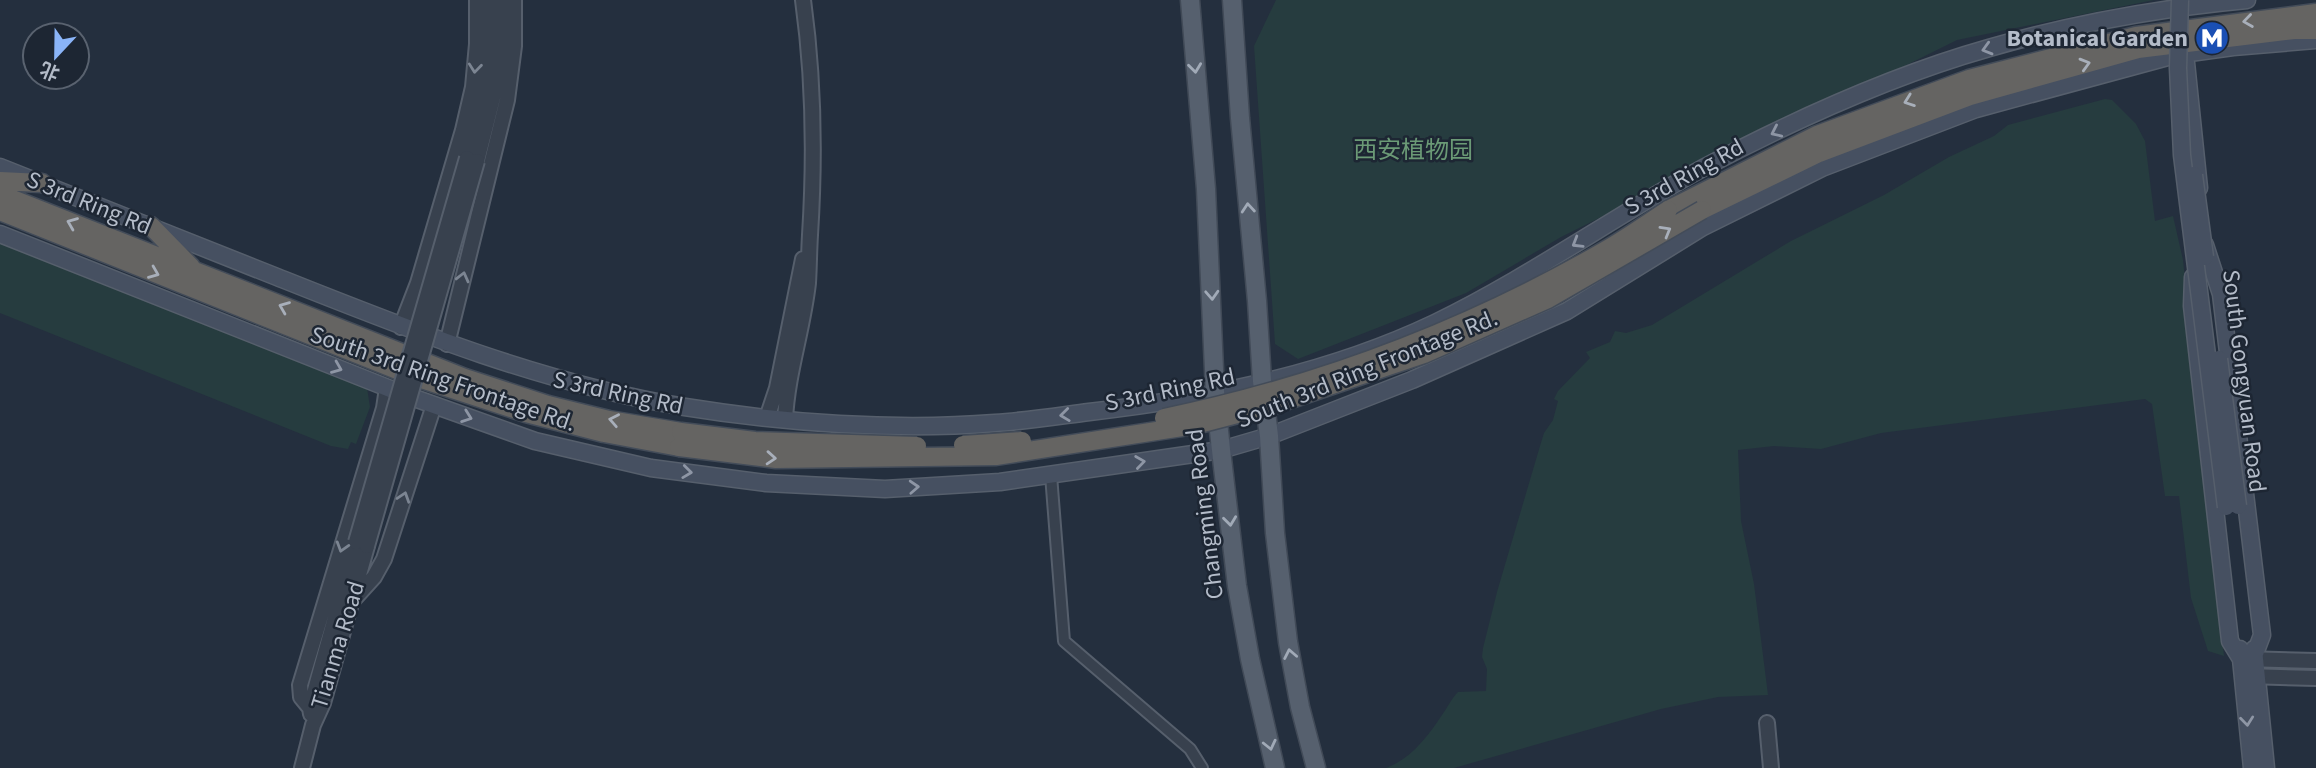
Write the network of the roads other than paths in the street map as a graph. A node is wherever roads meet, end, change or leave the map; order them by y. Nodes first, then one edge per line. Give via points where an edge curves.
1 (477, 0) edge
2 (491, 0) edge
3 (502, 0) edge
4 (513, 0) edge
5 (803, 0) edge
6 (1190, 0) edge
7 (1232, 0) edge
8 (2180, 0) edge
9 (2190, 0) edge
10 (2246, 0) edge
11 (2316, 13) edge
12 (2316, 30) edge
13 (2316, 40) edge
14 (2180, 54) junction
15 (472, 159) junction
16 (0, 167) edge
17 (0, 181) edge
18 (42, 183) junction
19 (0, 194) edge
20 (0, 211) edge
21 (0, 221) edge
22 (36, 225) junction
23 (151, 226) junction
24 (0, 234) edge
25 (810, 234) junction
26 (196, 272) junction
27 (401, 327) junction
28 (447, 344) junction
29 (1262, 381) junction
30 (387, 387) junction
31 (1215, 392) junction
32 (434, 405) junction
33 (767, 418) junction
34 (785, 420) junction
35 (1269, 436) junction
36 (680, 440) junction
37 (1221, 450) junction
38 (1051, 475) junction
39 (2232, 506) junction
40 (362, 544) junction
41 (353, 600) junction
42 (2316, 662) edge
43 (2248, 668) junction
44 (2316, 678) edge
45 (310, 708) junction
46 (1767, 723) dead end
47 (313, 726) junction
48 (302, 768) edge
49 (1202, 768) edge
50 (1275, 768) edge
51 (1316, 768) edge
52 (1772, 768) edge
53 (2252, 768) edge
54 (2266, 768) edge

1 -> 27 street via 476,55 466,119
2 - 15 street, Tianma Road via 486,82
3 - 15 street, Tianma Road via 499,74
28 -> 4 street via 507,100 514,46
5 - 25 street via 813,91
6 -> 31 main road, Changming Road via 1206,189
29 -> 7 main road
8 - 39 main road, South Gongyuan Road, bridge via 2179,113 2186,191
9 - 39 main road, South Gongyuan Road, bridge via 2189,122
10 -> 29 main road, South 3rd Ring Frontage Rd. via 2155,12 2037,36 1892,80 1700,170 1434,323 1378,347
11 -> 36 highway, S 3rd Ring Rd, bridge via 2136,36 1969,79 1817,135 1668,210 1606,250 1491,310 1361,363 1220,407 1007,443 890,446
36 -> 12 highway, S 3rd Ring Rd, bridge via 776,459 996,456 1195,425 1276,404 1424,354 1548,299 1702,210 1819,153 1970,96 2138,49
13 - 14 main road, South 3rd Ring Frontage Rd.
14 - 35 main road, South 3rd Ring Frontage Rd. via 1976,110 1822,168 1703,227 1567,311 1412,380
14 - 43 main road via 2183,212 2193,269 2192,306 2230,641
14 - 43 main road via 2205,248 2221,294 2262,635
15 - 40 street, Tianma Road, bridge
16 - 18 main road, South 3rd Ring Frontage Rd.
17 - 18 highway
18 - 23 main road, South 3rd Ring Frontage Rd.
26 -> 19 highway, S 3rd Ring Rd
20 - 22 highway, S 3rd Ring Rd
21 - 22 highway
22 -> 36 highway, S 3rd Ring Rd via 412,376 526,414 604,433
23 - 26 highway
23 - 27 main road, South 3rd Ring Frontage Rd.
24 -> 30 main road, South 3rd Ring Frontage Rd.
25 - 33 street
25 - 34 street via 802,327 786,394
36 -> 26 highway, S 3rd Ring Rd via 548,405 416,359
27 - 28 main road, South 3rd Ring Frontage Rd.
28 - 33 main road, South 3rd Ring Frontage Rd. via 625,395
29 - 31 main road, South 3rd Ring Frontage Rd.
29 - 35 main road
30 - 32 main road, South 3rd Ring Frontage Rd.
30 -> 45 street via 300,685 301,697
31 -> 34 main road, South 3rd Ring Frontage Rd. via 1138,407 995,423
31 - 37 main road, Changming Road
32 -> 38 main road, South 3rd Ring Frontage Rd. via 535,441 651,468 766,483 885,489
41 -> 32 street via 384,559
33 - 34 main road, South 3rd Ring Frontage Rd.
35 - 37 main road, South 3rd Ring Frontage Rd.
51 -> 35 main road via 1288,642
38 -> 37 main road, South 3rd Ring Frontage Rd.
37 -> 50 main road, Changming Road via 1237,586
38 - 49 street via 1065,641 1190,749
39 - 43 main road, South Gongyuan Road via 2254,637
40 - 41 street, Tianma Road
40 - 45 street, Tianma Road
41 - 47 street, Tianma Road
42 - 43 street
43 - 44 street
43 -> 53 main road, South Gongyuan Road
43 - 54 main road, South Gongyuan Road
45 - 47 street, Tianma Road
46 - 52 street
47 - 48 street

